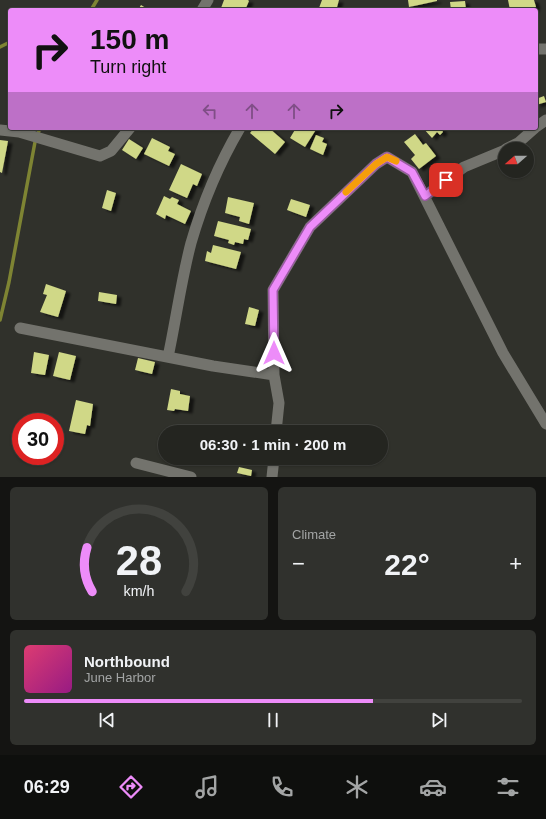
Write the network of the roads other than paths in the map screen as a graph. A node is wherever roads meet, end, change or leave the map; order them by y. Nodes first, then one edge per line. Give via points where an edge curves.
1 (546, 120) edge
2 (538, 126) edge
3 (0, 130) edge
4 (128, 130) edge
5 (239, 130) edge
6 (534, 130) edge
7 (520, 142) edge
8 (498, 153) edge
9 (425, 196) junction
10 (20, 328) dead end
11 (168, 357) junction
12 (274, 375) junction
13 (546, 424) edge
14 (277, 425) edge
15 (136, 463) dead end
16 (273, 465) edge
17 (191, 477) edge
18 (272, 477) edge

1 - 2 street
3 - 4 street via 19,132 100,156 111,151
5 - 11 street via 230,144 191,243
6 - 7 street
8 - 9 street via 464,168
9 - 12 street via 412,172 387,157 376,164 310,227 273,290
9 - 13 street via 503,353
10 - 11 street
11 - 12 street
12 - 14 street via 279,403
15 - 17 street
16 - 18 street

